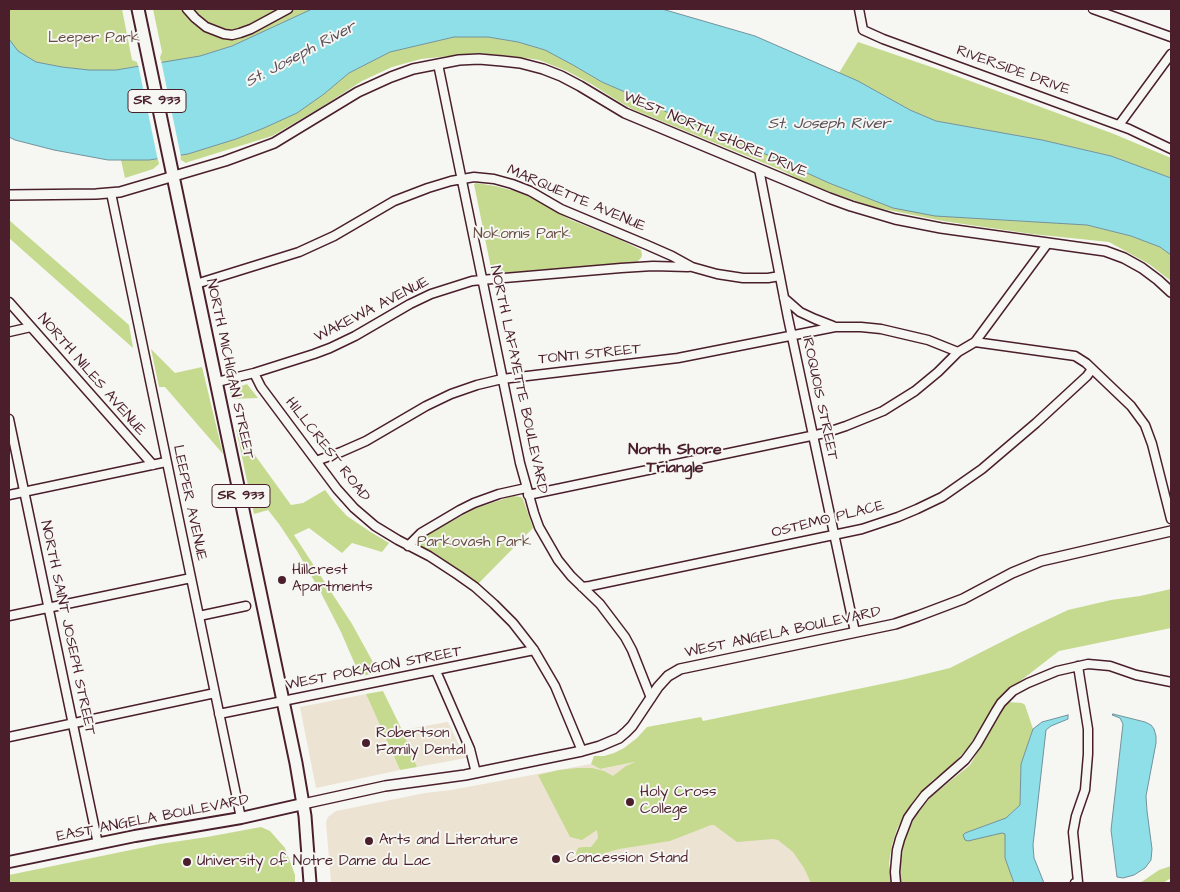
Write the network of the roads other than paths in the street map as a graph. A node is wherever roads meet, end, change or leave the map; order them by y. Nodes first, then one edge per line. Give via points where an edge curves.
1 (138, 9) edge
2 (188, 9) edge
3 (288, 9) edge
4 (859, 9) edge
5 (1093, 9) edge
6 (1171, 37) edge
7 (1171, 54) edge
8 (438, 64) junction
9 (1119, 126) junction
10 (1171, 149) edge
11 (759, 169) junction
12 (173, 177) junction
13 (461, 179) junction
14 (111, 193) junction
15 (9, 195) edge
16 (1048, 243) junction
17 (692, 267) junction
18 (780, 276) junction
19 (482, 280) junction
20 (196, 284) junction
21 (1171, 292) edge
22 (784, 298) junction
23 (9, 302) edge
24 (31, 327) junction
25 (835, 327) junction
26 (9, 332) edge
27 (792, 335) junction
28 (975, 342) junction
29 (958, 352) junction
30 (1092, 369) junction
31 (254, 373) junction
32 (502, 379) junction
33 (217, 382) junction
34 (9, 419) edge
35 (813, 435) junction
36 (316, 461) junction
37 (166, 462) junction
38 (153, 465) junction
39 (24, 492) junction
40 (527, 492) junction
41 (9, 495) edge
42 (1171, 519) edge
43 (1171, 531) edge
44 (835, 535) junction
45 (408, 546) junction
46 (191, 578) junction
47 (582, 587) junction
48 (246, 606) dead end
49 (49, 608) junction
50 (9, 616) edge
51 (199, 616) junction
52 (855, 632) junction
53 (534, 650) junction
54 (1078, 666) junction
55 (436, 671) junction
56 (1171, 682) edge
57 (215, 693) junction
58 (651, 698) junction
59 (283, 700) junction
60 (219, 714) junction
61 (73, 724) junction
62 (9, 737) edge
63 (582, 751) junction
64 (476, 773) junction
65 (303, 804) junction
66 (241, 818) junction
67 (98, 844) junction
68 (9, 862) edge
69 (310, 883) edge
70 (896, 883) edge
71 (1078, 883) edge

1 - 12 main road, NORTH MICHIGAN STREET / SR 933
2 - 3 street via 206,27 224,34 240,33
4 - 9 street, RIVERSIDE DRIVE via 863,30
5 - 6 street
7 - 9 street
8 - 11 street, WEST NORTH SHORE DRIVE via 479,59 543,69 580,86 625,113
8 - 12 street, WEST NORTH SHORE DRIVE via 406,72 358,92 274,143
8 - 13 street, NORTH LAFAYETTE BOULEVARD
9 - 10 street, RIVERSIDE DRIVE
11 - 16 street, WEST NORTH SHORE DRIVE via 835,201 895,219
11 - 18 street, IROQUOIS STREET
12 - 14 street, WEST NORTH SHORE DRIVE
12 - 20 main road, NORTH MICHIGAN STREET / SR 933
13 - 17 street, MARQUETTE AVENUE via 474,177 512,184
13 - 19 street, NORTH LAFAYETTE BOULEVARD
13 - 20 street, MARQUETTE AVENUE via 394,200 334,236 299,252
14 - 15 street, WEST NORTH SHORE DRIVE
14 - 37 street, LEEPER AVENUE
16 - 21 street, WEST NORTH SHORE DRIVE via 1097,249 1124,258 1150,273
16 - 28 street
17 - 18 street, MARQUETTE AVENUE via 743,278
17 - 19 street, WAKEWA AVENUE via 653,266
18 - 22 street, IROQUOIS STREET
19 - 31 street, WAKEWA AVENUE via 431,294 330,348
19 - 32 street, NORTH LAFAYETTE BOULEVARD
20 - 33 main road, NORTH MICHIGAN STREET / SR 933
22 - 25 street via 800,312
22 - 27 street, IROQUOIS STREET
23 - 24 street, NORTH NILES AVENUE
24 - 26 street
24 - 38 street, NORTH NILES AVENUE
25 - 27 street
25 - 29 street via 890,331 928,340
27 - 32 street, TONTI STREET via 678,358
27 - 35 street, IROQUOIS STREET
28 - 29 street
28 - 30 street via 1075,356
29 - 35 street via 925,384 900,401 865,419
30 - 42 street via 1131,406 1144,425
30 - 44 street, OSTEMO PLACE via 1011,445 964,482 898,517
31 - 33 street, WAKEWA AVENUE
31 - 36 street, HILLCREST ROAD
32 - 36 street, TONTI STREET via 452,394 366,441
32 - 40 street, NORTH LAFAYETTE BOULEVARD
33 - 59 main road, NORTH MICHIGAN STREET / SR 933
34 - 39 street, NORTH SAINT JOSEPH STREET
35 - 40 street
35 - 44 street, IROQUOIS STREET
36 - 45 street, HILLCREST ROAD via 354,508 375,526
37 - 38 street
37 - 46 street, LEEPER AVENUE
38 - 39 street
39 - 41 street
39 - 49 street, NORTH SAINT JOSEPH STREET
40 - 45 street via 499,494 474,503 421,533
40 - 47 street, NORTH LAFAYETTE BOULEVARD via 539,527 558,560
43 - 52 street, WEST ANGELA BOULEVARD via 1040,561 963,599 895,624
44 - 47 street, OSTEMO PLACE
44 - 52 street, IROQUOIS STREET
45 - 53 street, HILLCREST ROAD via 475,587
46 - 49 street
46 - 51 street, LEEPER AVENUE
47 - 58 street, NORTH LAFAYETTE BOULEVARD via 625,637
48 - 51 street
49 - 50 street
49 - 61 street, NORTH SAINT JOSEPH STREET
51 - 57 street, LEEPER AVENUE
52 - 58 street, WEST ANGELA BOULEVARD via 685,667 668,676
53 - 55 street, WEST POKAGON STREET
53 - 63 street, HILLCREST ROAD via 555,686
54 - 56 street via 1110,666
54 - 70 street via 1028,683 1001,703 968,756 926,795 908,818 897,850
54 - 71 street via 1088,729 1088,754 1084,790 1073,832
55 - 59 street, WEST POKAGON STREET
55 - 64 street via 470,749
57 - 60 street, LEEPER AVENUE
57 - 61 street
58 - 63 street, WEST ANGELA BOULEVARD via 632,726 618,738
59 - 60 street, WEST POKAGON STREET
59 - 65 main road, NORTH MICHIGAN STREET / SR 933
60 - 66 street, LEEPER AVENUE
61 - 62 street
61 - 67 street, NORTH SAINT JOSEPH STREET
63 - 64 street, WEST ANGELA BOULEVARD
64 - 65 street, WEST ANGELA BOULEVARD via 385,786
65 - 66 main road, EAST ANGELA BOULEVARD
65 - 69 main road, NORTH MICHIGAN STREET / SR 933
66 - 67 main road, EAST ANGELA BOULEVARD
67 - 68 main road, EAST ANGELA BOULEVARD

